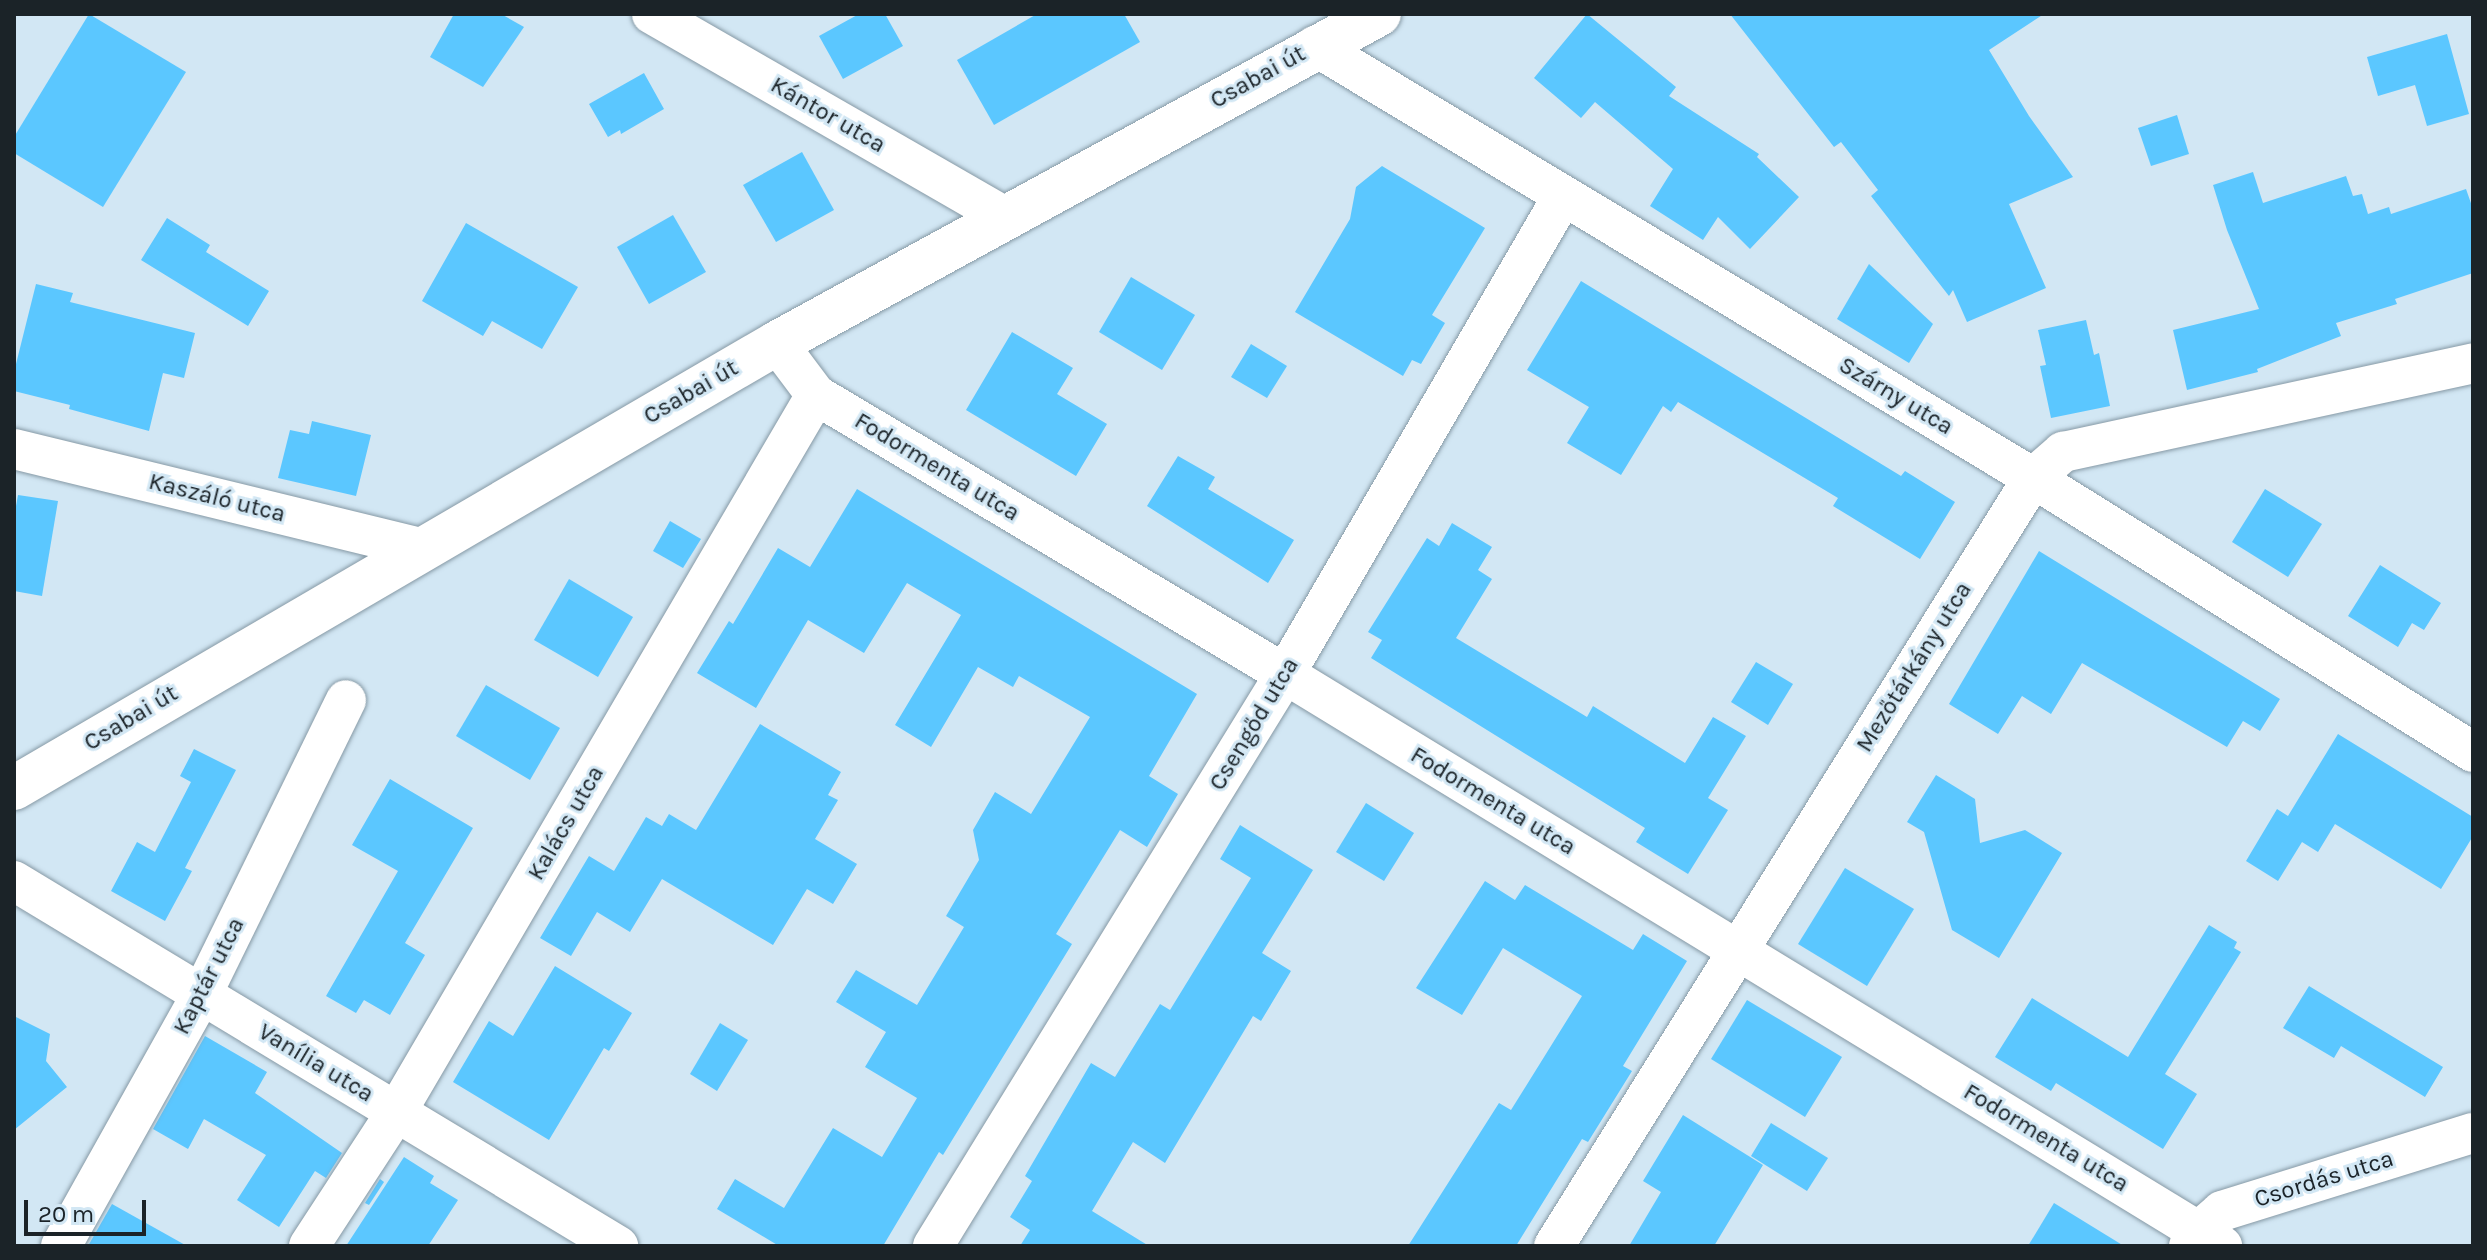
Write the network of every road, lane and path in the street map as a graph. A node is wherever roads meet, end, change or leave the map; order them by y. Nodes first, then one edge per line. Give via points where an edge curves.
1 (1379, 14) edge
2 (680, 19) edge
3 (1315, 46) junction
4 (1563, 196) junction
5 (1003, 216) junction
6 (777, 343) junction
7 (2473, 363) edge
8 (816, 395) junction
9 (14, 449) edge
10 (2033, 478) junction
11 (420, 548) junction
12 (1285, 674) junction
13 (346, 700) dead end
14 (2473, 752) edge
15 (14, 788) edge
16 (14, 881) edge
17 (1737, 949) junction
18 (202, 994) junction
19 (397, 1111) junction
20 (2473, 1133) edge
21 (2203, 1241) edge
22 (61, 1246) edge
23 (309, 1246) edge
24 (618, 1246) edge
25 (933, 1246) edge
26 (1554, 1246) edge

1 - 3 main road, Csabai út
2 - 5 street, Kántor utca
3 - 4 street, Szárny utca
3 - 5 main road, Csabai út
4 - 10 street, Szárny utca
4 - 12 street, Csengőd utca
5 - 6 main road, Csabai út
6 - 8 street, Fodormenta utca
6 - 11 main road, Csabai út
7 - 10 street, Mezőtárkány utca via 2063,452
8 - 12 street, Fodormenta utca
8 - 19 street, Kalács utca
9 - 11 street, Kaszáló utca
10 - 14 street, Szárny utca
10 - 17 street, Mezőtárkány utca
11 - 15 main road, Csabai út
12 - 17 street, Fodormenta utca
12 - 25 street, Csengőd utca
13 - 18 street, Kaptár utca
16 - 18 street, Vanília utca
17 - 21 street, Fodormenta utca
17 - 26 street, Mezőtárkány utca
18 - 19 street, Vanília utca
18 - 22 street, Kaptár utca
19 - 23 street, Kalács utca
19 - 24 street, Vanília utca
20 - 21 street, Csordás utca via 2222,1211

